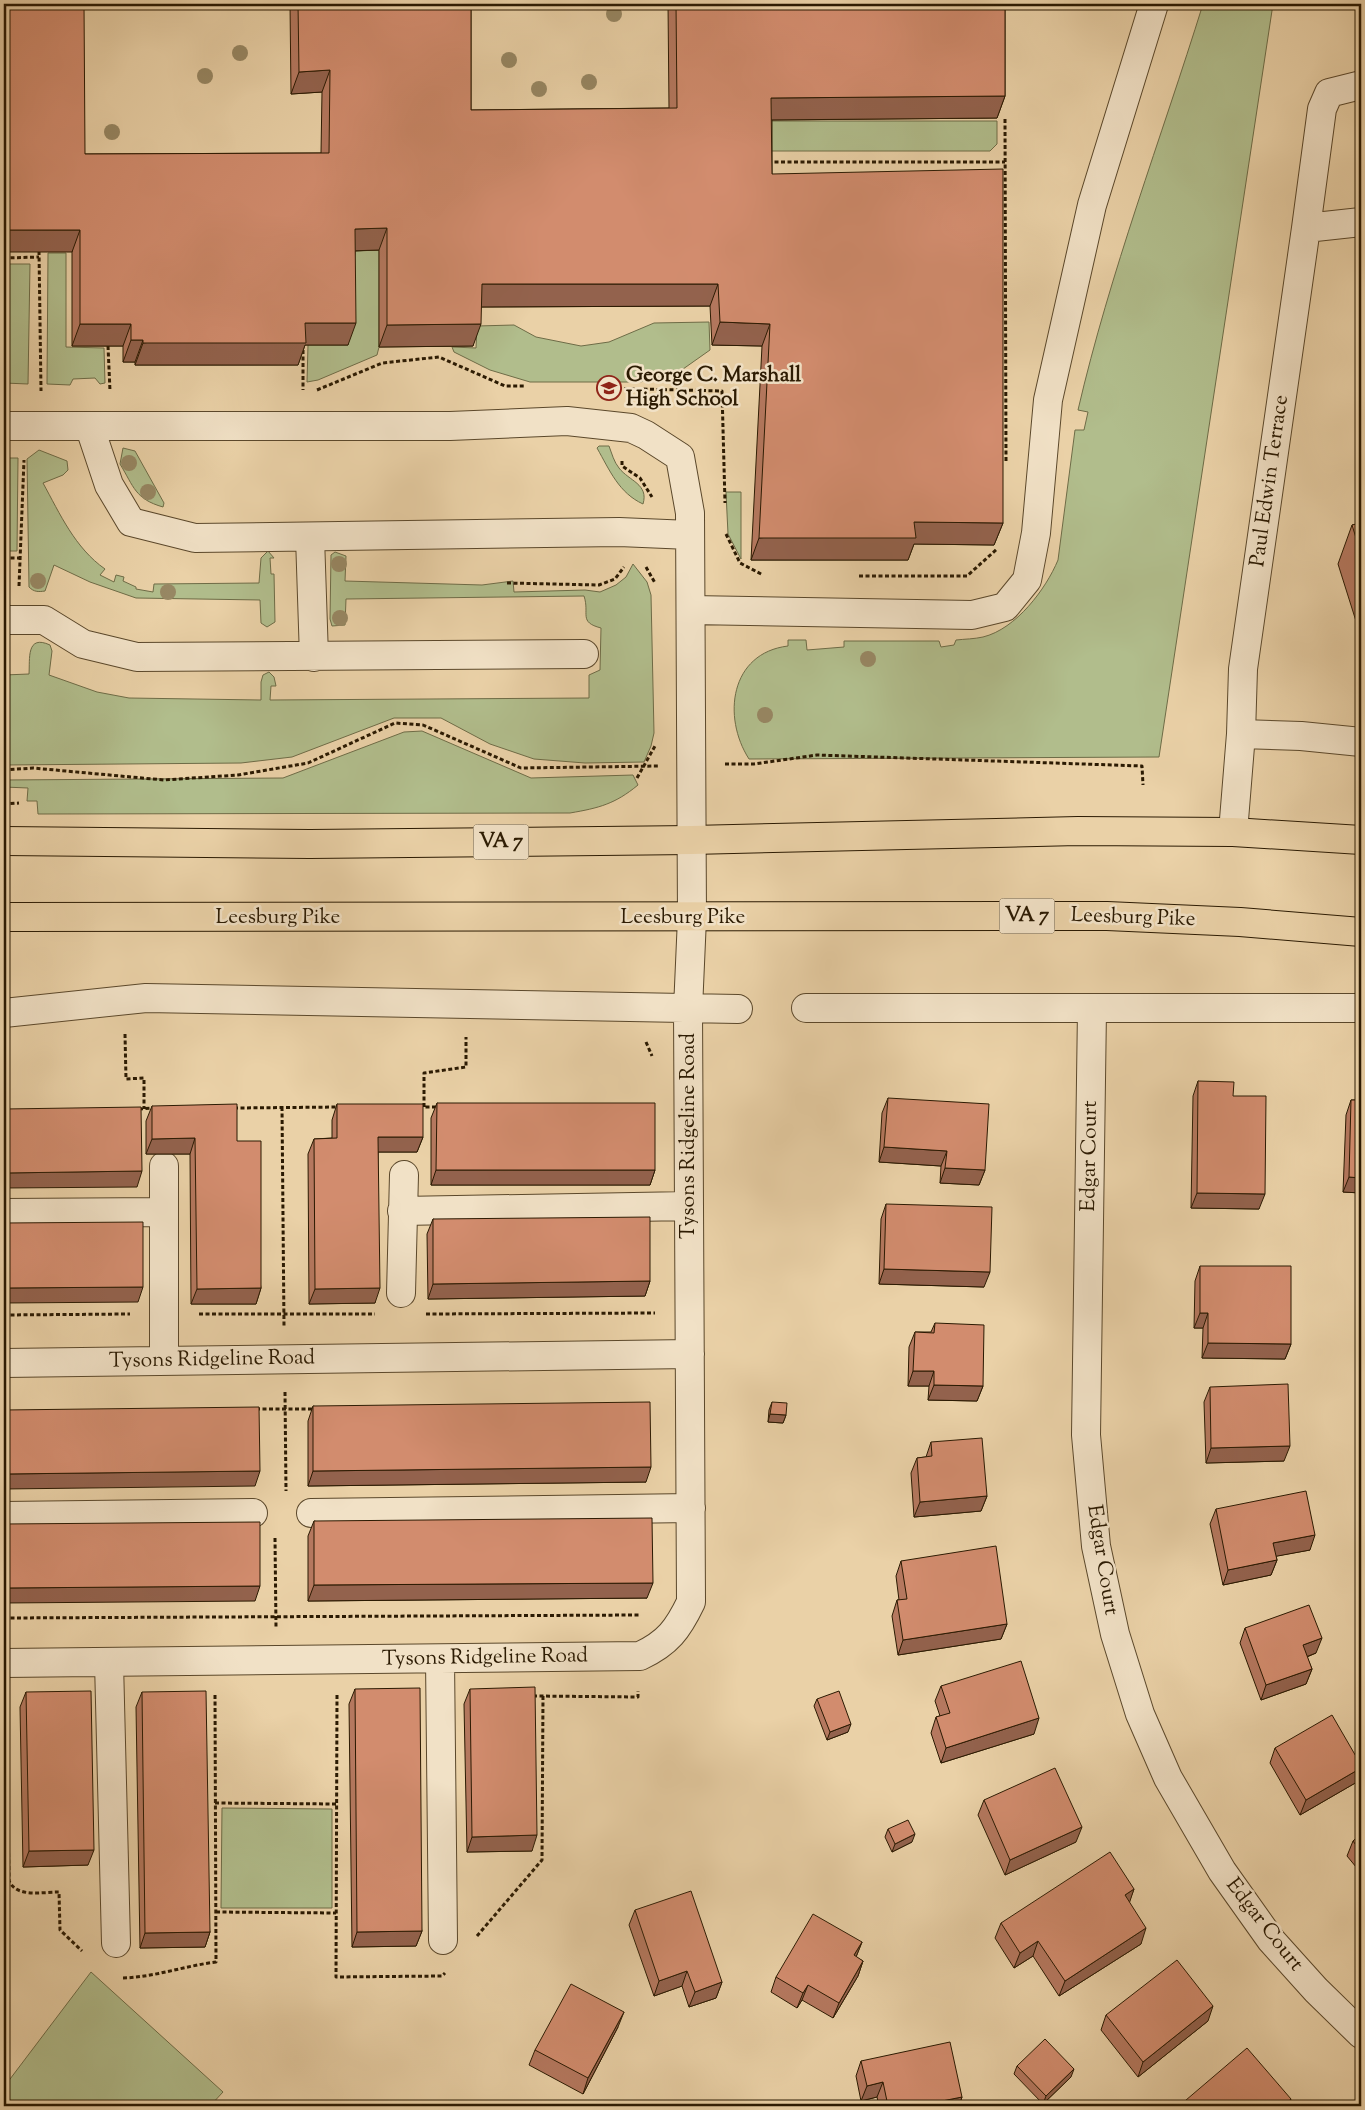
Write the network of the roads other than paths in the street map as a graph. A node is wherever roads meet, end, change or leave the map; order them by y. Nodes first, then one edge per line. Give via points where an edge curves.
1 (1154, 4) edge
2 (1361, 85) edge
3 (1361, 222) edge
4 (1306, 228) junction
5 (4, 426) edge
6 (90, 428) junction
7 (690, 535) junction
8 (310, 537) junction
9 (690, 610) junction
10 (4, 620) edge
11 (584, 654) dead end
12 (314, 657) junction
13 (1241, 734) junction
14 (1361, 742) edge
15 (1233, 832) junction
16 (692, 840) junction
17 (1361, 840) edge
18 (4, 841) edge
19 (4, 917) edge
20 (692, 918) junction
21 (1361, 932) edge
22 (806, 1008) dead end
23 (1361, 1008) edge
24 (688, 1009) junction
25 (738, 1009) dead end
26 (1092, 1009) junction
27 (4, 1013) edge
28 (164, 1166) dead end
29 (404, 1175) dead end
30 (689, 1206) junction
31 (402, 1211) junction
32 (164, 1212) junction
33 (4, 1213) edge
34 (401, 1293) dead end
35 (690, 1354) junction
36 (164, 1361) junction
37 (4, 1363) edge
38 (691, 1508) junction
39 (252, 1513) dead end
40 (310, 1513) dead end
41 (4, 1516) edge
42 (440, 1659) junction
43 (109, 1662) junction
44 (4, 1663) edge
45 (443, 1940) dead end
46 (116, 1943) dead end
47 (1361, 2034) edge

1 - 9 street via 1092,205 1050,390 1036,533 1027,580 1005,607 972,615
2 - 4 street, Paul Edwin Terrace via 1329,94 1322,109
3 - 4 street
4 - 13 street, Paul Edwin Terrace via 1243,670
5 - 6 street
6 - 7 street, Tysons Ridgeline Road via 450,426 567,421 631,428 680,457 690,513
6 - 8 street via 108,485 131,522 195,538
7 - 8 street via 619,532
7 - 9 street, Tysons Ridgeline Road
8 - 12 street
9 - 16 street, Tysons Ridgeline Road
10 - 12 street via 44,620 83,644 137,657
11 - 12 street
13 - 14 street
13 - 15 street, Paul Edwin Terrace
15 - 16 main road, VA 7 via 1078,831
15 - 17 main road, VA 7
16 - 18 main road, VA 7 via 320,844
16 - 20 street, Tysons Ridgeline Road
19 - 20 main road, Leesburg Pike / VA 7
20 - 21 main road, Leesburg Pike / VA 7 via 1107,916
20 - 24 street, Tysons Ridgeline Road
22 - 26 street
23 - 26 street
24 - 25 street
24 - 27 street via 146,998
24 - 30 street, Tysons Ridgeline Road
26 - 47 street, Edgar Court via 1086,1435 1096,1546 1115,1634 1140,1714 1168,1778 1222,1871 1271,1940
28 - 32 street
29 - 31 street
30 - 31 street
30 - 35 street, Tysons Ridgeline Road
31 - 34 street
32 - 33 street
32 - 36 street
35 - 36 street, Tysons Ridgeline Road
35 - 38 street, Tysons Ridgeline Road
36 - 37 street, Tysons Ridgeline Road
38 - 40 street
38 - 42 street, Tysons Ridgeline Road via 691,1602 677,1630 655,1650 640,1656
39 - 41 street
42 - 43 street, Tysons Ridgeline Road
42 - 45 street
43 - 44 street, Tysons Ridgeline Road
43 - 46 street

